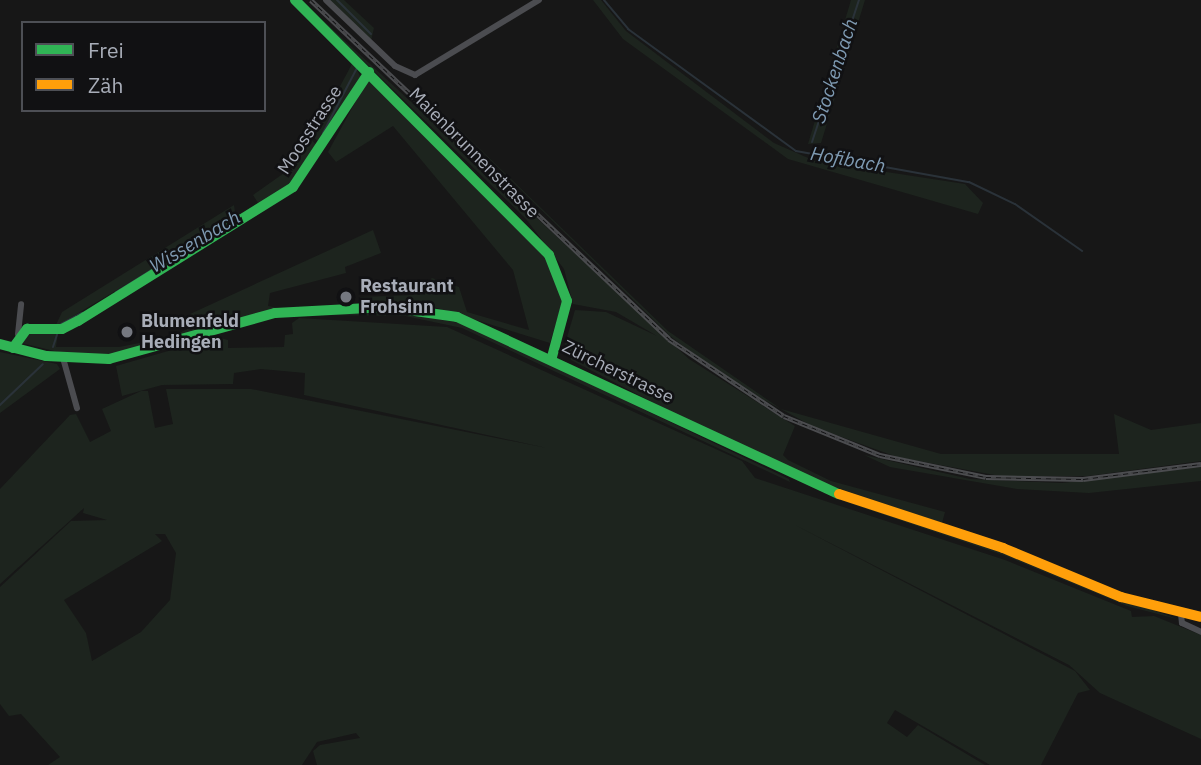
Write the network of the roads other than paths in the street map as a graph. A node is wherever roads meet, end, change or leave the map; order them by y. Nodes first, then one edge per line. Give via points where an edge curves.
1 (295, 0) edge
2 (326, 0) edge
3 (538, 0) edge
4 (369, 72) junction
5 (21, 304) dead end
6 (18, 334) junction
7 (0, 344) edge
8 (13, 348) junction
9 (63, 358) junction
10 (552, 358) junction
11 (78, 408) dead end
12 (1181, 614) junction
13 (1201, 617) edge
14 (1201, 632) edge

1 - 4 main road, Maienbrunnenstrasse
2 - 3 street via 395,66 415,75
4 - 6 main road, Moosstrasse via 293,187 78,321
4 - 10 main road, Maienbrunnenstrasse via 518,218 557,268 567,308
5 - 6 street
6 - 8 main road
7 - 8 main road, Zürcherstrasse
8 - 9 main road, Zürcherstrasse
9 - 10 main road, Zürcherstrasse via 152,352 263,315 371,307 457,317
9 - 11 street
10 - 12 main road, Zürcherstrasse via 814,486
12 - 13 main road, Zürcherstrasse
12 - 14 street via 1182,623

